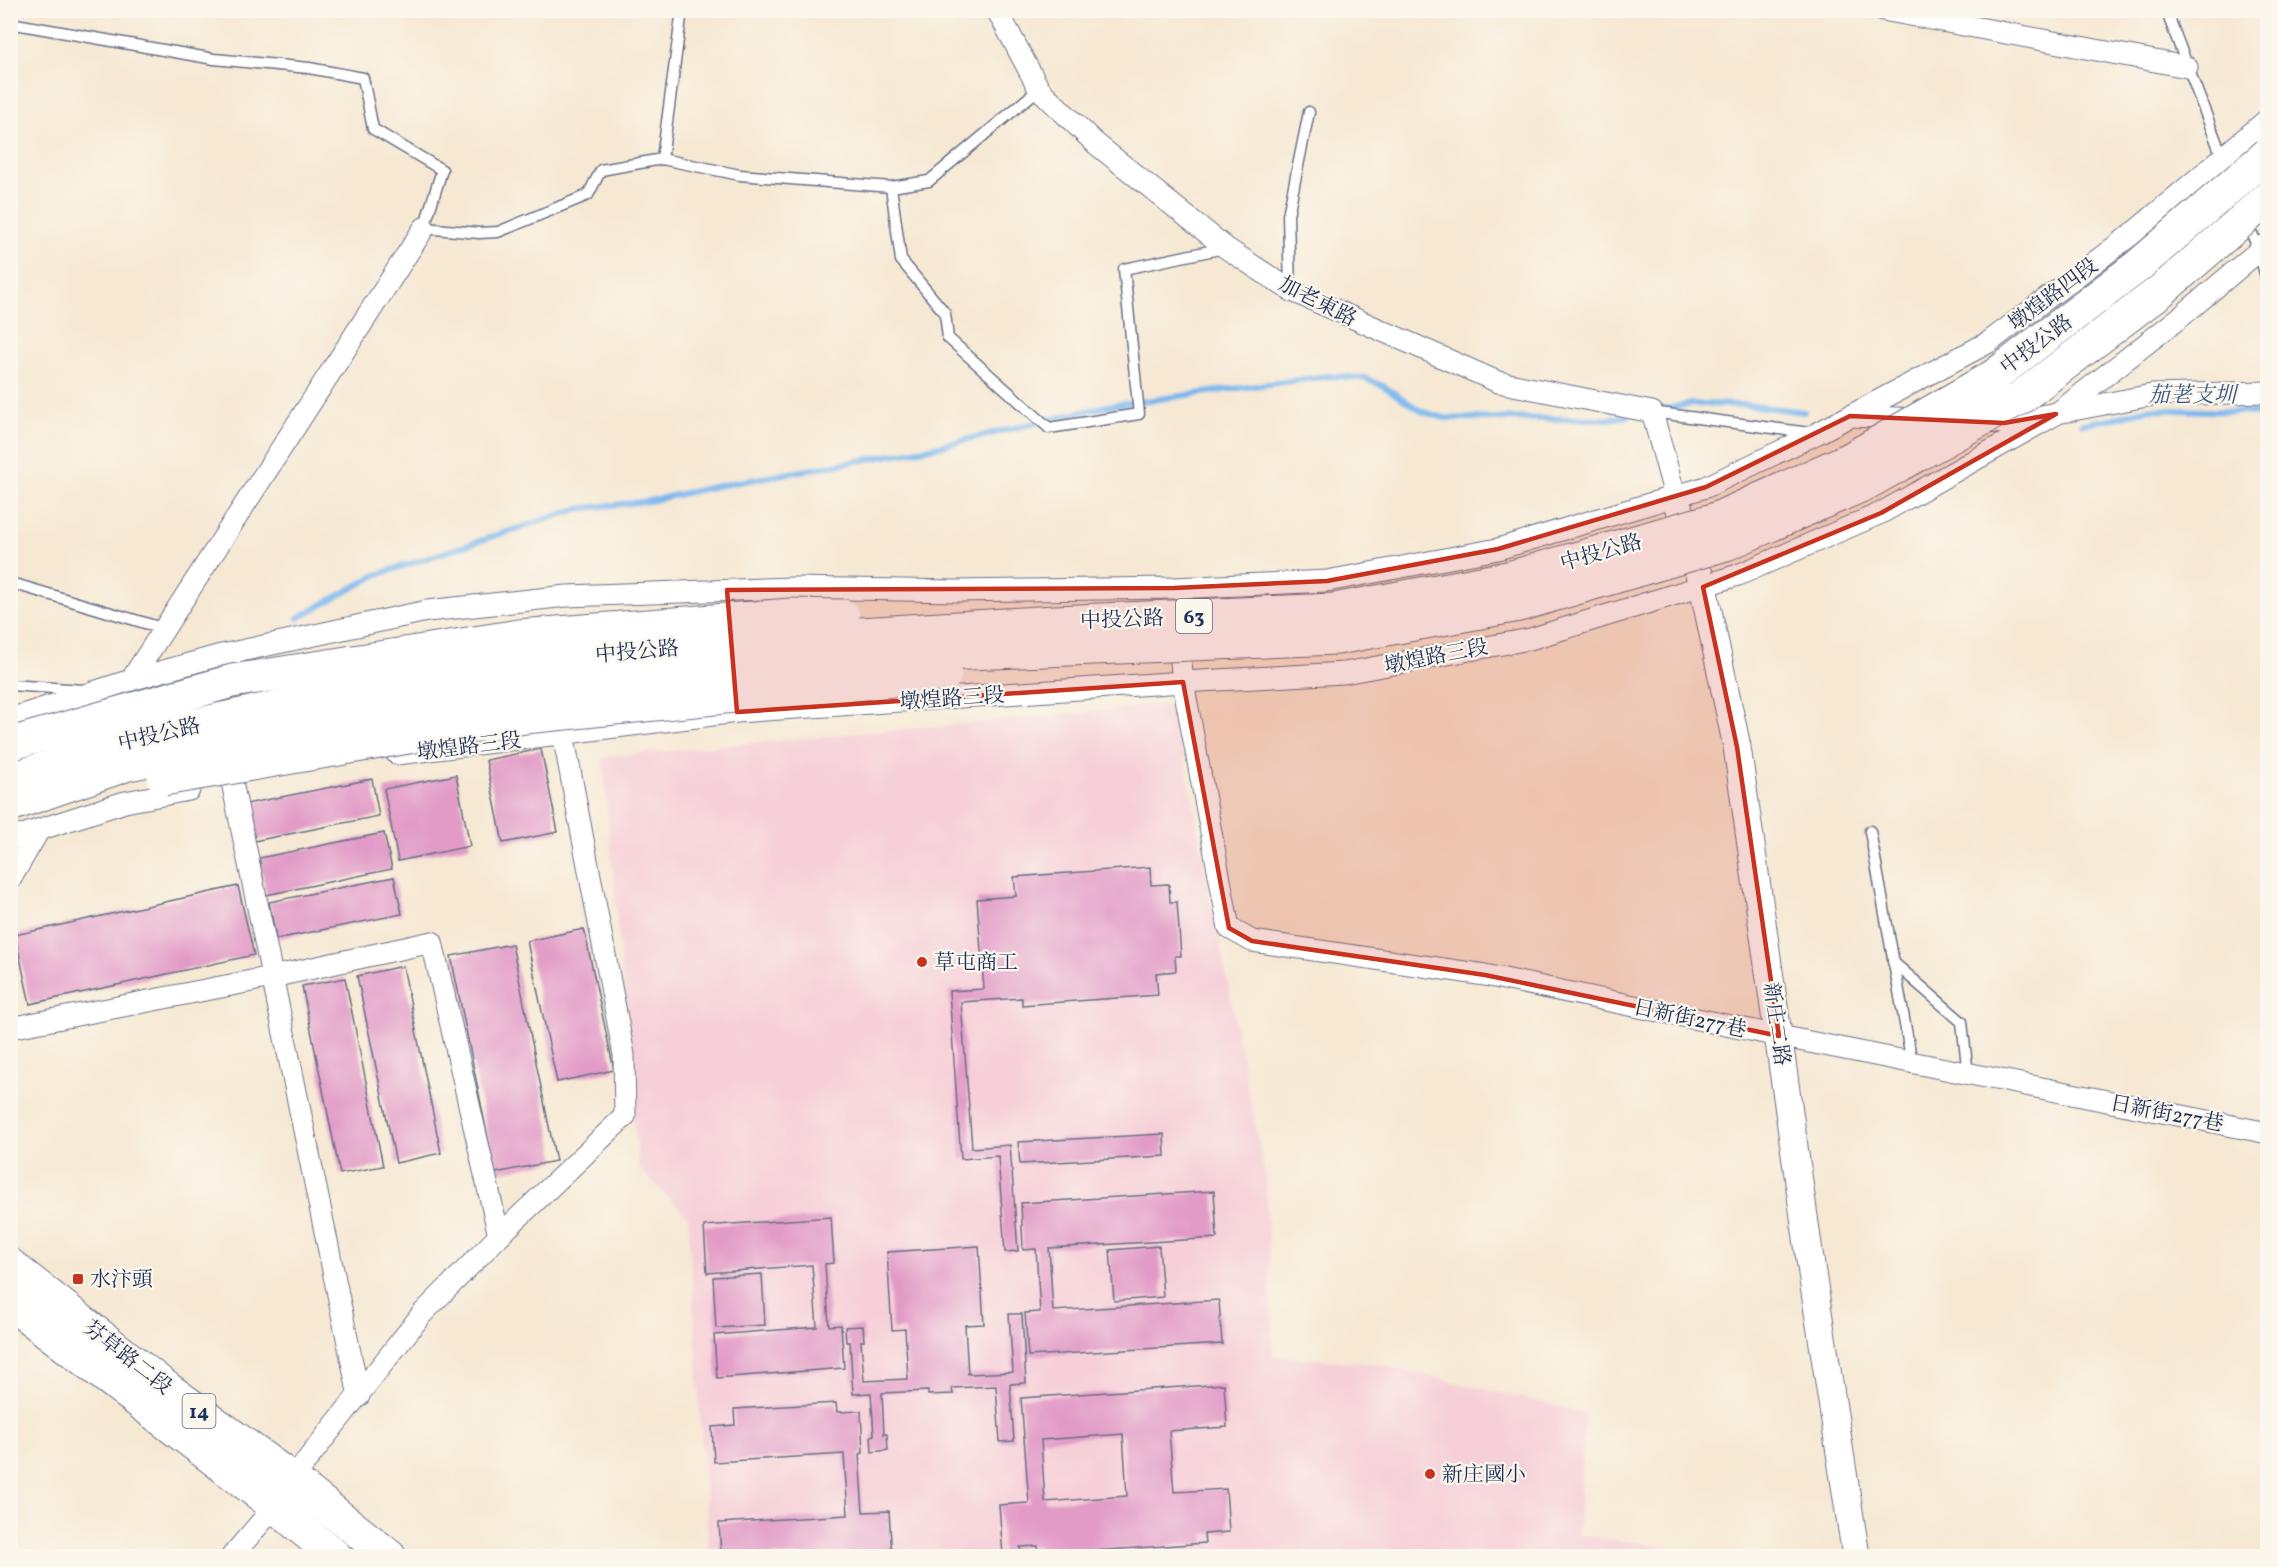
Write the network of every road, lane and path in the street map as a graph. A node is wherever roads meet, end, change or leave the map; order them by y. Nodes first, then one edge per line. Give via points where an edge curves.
1 (682, 10) edge
2 (997, 10) edge
3 (1883, 10) edge
4 (2166, 10) edge
5 (10, 23) edge
6 (2187, 67) junction
7 (1039, 89) junction
8 (1309, 112) dead end
9 (2268, 119) edge
10 (2268, 154) edge
11 (2223, 157) junction
12 (662, 159) junction
13 (891, 187) junction
14 (2250, 202) edge
15 (424, 228) junction
16 (2263, 247) edge
17 (1226, 248) junction
18 (2268, 285) edge
19 (1290, 290) junction
20 (2268, 392) edge
21 (1652, 412) junction
22 (2056, 414) junction
23 (1850, 416) junction
24 (1816, 434) junction
25 (1675, 496) junction
26 (18, 585) dead end
27 (1703, 586) junction
28 (1174, 588) junction
29 (728, 590) junction
30 (165, 629) junction
31 (1059, 636) junction
32 (131, 680) junction
33 (1183, 682) junction
34 (10, 685) edge
35 (98, 691) junction
36 (737, 712) junction
37 (10, 718) edge
38 (563, 734) junction
39 (10, 744) edge
40 (10, 780) edge
41 (232, 782) junction
42 (10, 805) edge
43 (25, 828) edge
44 (1870, 831) dead end
45 (10, 839) edge
46 (10, 880) edge
47 (1893, 962) junction
48 (272, 977) junction
49 (10, 1028) edge
50 (1779, 1036) junction
51 (1912, 1063) junction
52 (1968, 1074) junction
53 (2268, 1133) edge
54 (499, 1236) junction
55 (10, 1265) edge
56 (10, 1304) edge
57 (359, 1396) junction
58 (292, 1479) junction
59 (275, 1506) junction
60 (232, 1557) edge
61 (335, 1557) edge
62 (389, 1557) edge
63 (1856, 1557) edge

1 - 12 lane
2 - 7 street, 加老東路
3 - 6 street
4 - 6 lane
5 - 15 lane via 214,59 309,68 363,78 373,129 442,170
6 - 11 lane
7 - 13 lane via 928,181
7 - 17 street, 加老東路 via 1095,144
8 - 19 lane via 1288,215
9 - 11 street, 墩煌路四段
10 - 31 main road, 中投公路 / 63, bridge via 2138,266 1994,376 1850,459 1716,519 1508,578 1334,610
11 - 14 lane
11 - 23 street, 墩煌路四段 via 2132,234 1989,342
12 - 13 lane via 740,175
12 - 15 lane via 601,170 588,195 498,232
13 - 17 lane via 901,260 945,313 948,338 1049,428 1139,414 1125,268
14 - 16 lane
14 - 31 main road, 中投公路 / 63, bridge via 2162,290 2020,398 1865,484 1726,544 1519,605 1337,638
15 - 30 street
16 - 18 lane
16 - 22 street
17 - 19 street, 加老東路
19 - 21 street, 加老東路 via 1498,382
20 - 22 street via 2152,395
21 - 24 lane
21 - 25 street
22 - 23 street via 2004,423
22 - 27 street, 墩煌路三段 via 1881,513 1738,575
23 - 24 street, 墩煌路四段
24 - 25 street via 1707,487
25 - 27 street, 新庄二路
25 - 28 street via 1498,549 1328,581
26 - 30 lane
27 - 33 street, 墩煌路三段 via 1530,639 1355,671
27 - 50 street, 新庄二路 via 1737,747
28 - 29 street
28 - 33 street
29 - 32 street via 567,596 427,611 217,656
29 - 36 street
30 - 32 street
31 - 39 main road, bridge via 790,615 519,636 232,681
31 - 40 main road, 中投公路 / 63, bridge via 795,638 530,660 314,699 123,741
31 - 42 main road, 中投公路 / 63, bridge via 532,684 128,764
31 - 43 main road, bridge via 933,677 525,717 136,784
32 - 35 street
33 - 36 street, 墩煌路三段
33 - 50 street, 日新街277巷 via 1229,928 1252,940 1485,975
34 - 35 lane
35 - 37 street
36 - 38 street, 墩煌路三段
38 - 41 street, 墩煌路三段 via 339,762
38 - 54 street via 624,1055 625,1116
41 - 43 street, 墩煌路三段 via 125,802
41 - 48 street
43 - 45 street, 墩煌路三段
43 - 46 street
44 - 47 lane
47 - 51 lane
47 - 52 lane via 1962,1022
48 - 49 street
48 - 54 street via 432,942
48 - 57 street
50 - 51 street, 日新街277巷
50 - 63 street, 新庄二路
51 - 52 street, 日新街277巷
52 - 53 street, 日新街277巷
54 - 57 street via 422,1314
55 - 58 main road, 芬草路二段 / 14 via 168,1389
56 - 59 main road, 芬草路二段 / 14
57 - 58 street
58 - 59 street
58 - 62 main road, 芬草路二段 / 14
59 - 60 street
59 - 61 main road, 芬草路二段 / 14

